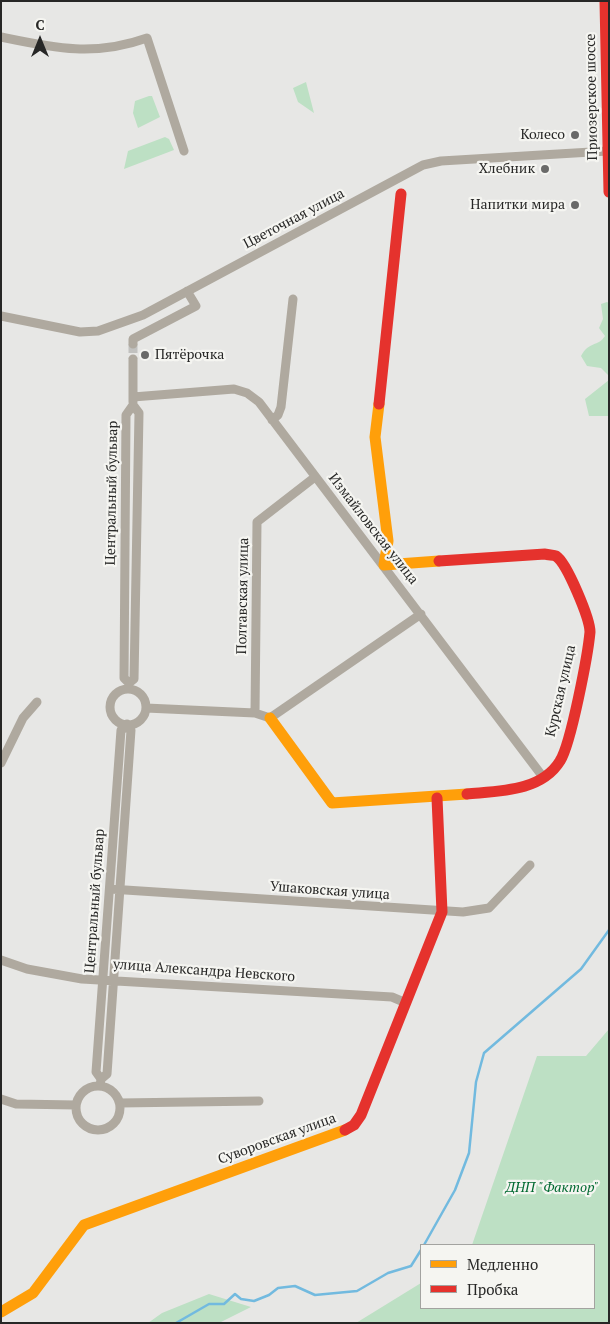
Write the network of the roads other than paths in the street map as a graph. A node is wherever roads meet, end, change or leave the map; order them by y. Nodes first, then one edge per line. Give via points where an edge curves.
1 (606, 1) edge
2 (1, 37) edge
3 (184, 151) dead end
4 (608, 151) edge
5 (609, 192) edge
6 (401, 194) dead end
7 (227, 259) dead end
8 (231, 268) junction
9 (187, 292) junction
10 (293, 298) dead end
11 (1, 316) edge
12 (133, 344) dead end
13 (133, 359) tunnel mouth
14 (133, 401) junction
15 (272, 420) junction
16 (315, 477) junction
17 (384, 565) junction
18 (421, 614) junction
19 (129, 686) junction
20 (37, 702) dead end
21 (146, 708) junction
22 (255, 713) junction
23 (270, 718) junction
24 (127, 726) junction
25 (1, 763) edge
26 (543, 777) junction
27 (437, 798) junction
28 (530, 865) dead end
29 (115, 889) junction
30 (442, 912) junction
31 (1, 960) edge
32 (104, 979) junction
33 (113, 979) junction
34 (406, 1003) junction
35 (101, 1082) junction
36 (1, 1099) edge
37 (259, 1101) dead end
38 (120, 1103) junction
39 (76, 1106) junction
40 (1, 1312) edge

1 - 4 street, Приозерское шоссе
2 - 3 street via 59,49 92,50 123,47 147,38
4 - 5 street, Приозерское шоссе
4 - 8 street, Цветочная улица via 422,165
6 - 17 street via 375,437 388,541
7 - 8 street
8 - 9 street, Цветочная улица
9 - 11 street, Цветочная улица via 143,315 98,331 80,332
9 - 12 street via 196,306 133,339
10 - 15 street via 281,407
13 - 14 street
14 - 15 street, Измайловская улица via 234,389 248,392
14 - 19 street, Центральный бульвар via 126,415 124,678
15 - 16 street, Измайловская улица
16 - 17 street, Измайловская улица
16 - 22 street, Полтавская улица via 257,522
17 - 18 street, Измайловская улица
17 - 26 street, Курская улица via 545,554 556,556 563,564 584,608 590,630 573,720 560,761
18 - 23 street
18 - 26 street, Измайловская улица
19 - 21 street via 142,695
19 - 24 street via 111,702 110,710
20 - 25 street via 23,718
21 - 22 street
21 - 24 street via 140,720
22 - 23 street
23 - 27 street, Курская улица via 332,803
24 - 29 street, Центральный бульвар via 121,730
26 - 27 street, Курская улица via 513,790
27 - 30 street, Суворовская улица
28 - 30 street, Ушаковская улица via 489,908
29 - 30 street, Ушаковская улица
29 - 32 street, Центральный бульвар
29 - 33 street, Центральный бульвар
30 - 34 street, Суворовская улица
31 - 32 street, улица Александра Невского via 27,969 82,979
32 - 33 street, улица Александра Невского
32 - 35 street, Центральный бульвар via 96,1072
33 - 34 street, улица Александра Невского via 392,997
33 - 35 street, Центральный бульвар via 107,1074
34 - 40 street, Суворовская улица via 361,1115 354,1125 84,1225 34,1293
35 - 38 street via 116,1094
35 - 39 street via 84,1090
36 - 39 street via 16,1104
37 - 38 street
38 - 39 street via 120,1113 115,1122 97,1130 86,1126 78,1117

